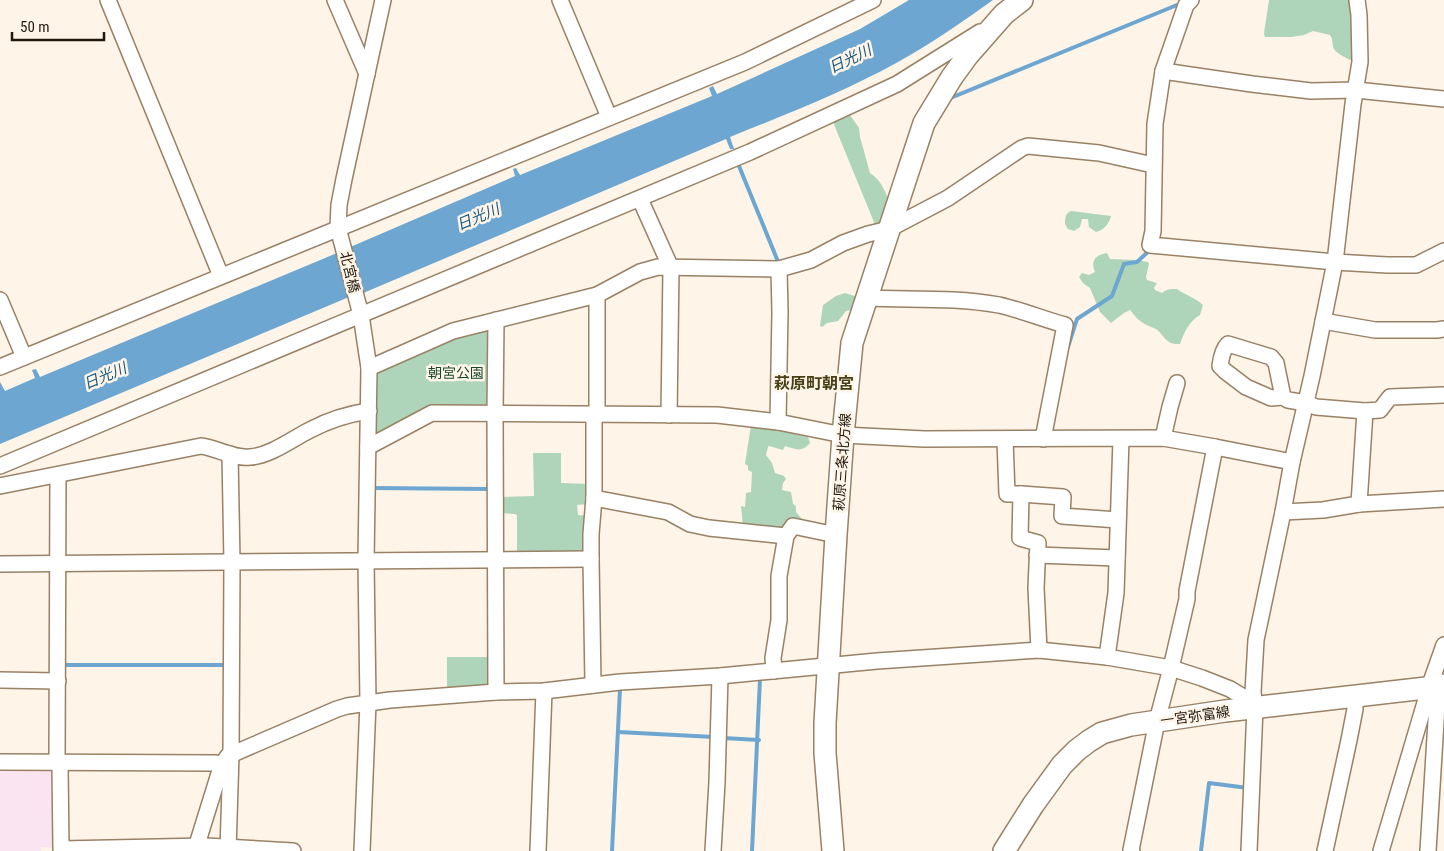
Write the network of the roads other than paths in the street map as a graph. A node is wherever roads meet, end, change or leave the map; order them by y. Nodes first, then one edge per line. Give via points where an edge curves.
1 (108, 0) edge
2 (334, 0) edge
3 (383, 0) edge
4 (560, 0) edge
5 (873, 0) edge
6 (1022, 0) edge
7 (1191, 0) edge
8 (1357, 0) edge
9 (1004, 14) junction
10 (1163, 71) junction
11 (367, 74) junction
12 (1356, 90) junction
13 (1444, 100) edge
14 (609, 117) junction
15 (1153, 165) junction
16 (640, 199) junction
17 (338, 228) junction
18 (889, 229) junction
19 (1444, 251) edge
20 (1335, 262) junction
21 (671, 268) junction
22 (779, 270) junction
23 (221, 276) junction
24 (597, 295) junction
25 (867, 298) junction
26 (0, 300) edge
27 (361, 315) junction
28 (496, 320) junction
29 (1323, 321) junction
30 (1444, 329) edge
31 (24, 357) junction
32 (0, 367) edge
33 (370, 368) junction
34 (1177, 383) dead end
35 (1444, 396) edge
36 (1282, 397) dead end
37 (1306, 403) junction
38 (1365, 411) junction
39 (369, 412) junction
40 (495, 414) junction
41 (597, 414) junction
42 (669, 415) junction
43 (778, 422) junction
44 (843, 435) junction
45 (1163, 438) junction
46 (1043, 439) junction
47 (1121, 439) junction
48 (1004, 440) junction
49 (368, 447) junction
50 (1215, 447) junction
51 (230, 454) junction
52 (1292, 462) junction
53 (0, 466) edge
54 (58, 474) junction
55 (0, 486) edge
56 (1021, 494) junction
57 (594, 498) junction
58 (1444, 499) edge
59 (1360, 504) junction
60 (1283, 512) junction
61 (1118, 520) junction
62 (836, 535) junction
63 (786, 536) junction
64 (1037, 555) junction
65 (1117, 558) junction
66 (591, 559) junction
67 (496, 560) junction
68 (366, 561) junction
69 (232, 562) junction
70 (58, 563) junction
71 (0, 564) edge
72 (1444, 645) edge
73 (1039, 650) junction
74 (1108, 657) junction
75 (828, 666) junction
76 (1171, 668) junction
77 (774, 671) junction
78 (720, 676) junction
79 (0, 680) edge
80 (58, 681) junction
81 (1440, 682) edge
82 (593, 685) junction
83 (544, 690) junction
84 (496, 692) junction
85 (1355, 696) junction
86 (368, 703) junction
87 (1255, 708) junction
88 (1157, 721) junction
89 (227, 759) junction
90 (0, 762) edge
91 (1439, 762) edge
92 (59, 763) junction
93 (195, 849) edge
94 (228, 849) edge
95 (108, 850) edge
96 (293, 851) edge
97 (362, 851) edge
98 (538, 851) edge
99 (713, 851) edge
100 (833, 851) edge
101 (1004, 851) edge
102 (1132, 851) edge
103 (1249, 851) edge
104 (1325, 851) edge
105 (1381, 851) edge
106 (1428, 851) edge

1 - 23 street
2 - 11 street
3 - 11 street, 北宮橋
4 - 14 street
5 - 14 street via 745,62
6 - 9 main road, 萩原三条北方線
7 - 10 street via 1186,5
8 - 12 street via 1360,53
9 - 16 street via 976,36 897,84
9 - 18 main road, 萩原三条北方線 via 968,54 924,122
10 - 12 street via 1311,91
10 - 15 street
11 - 17 street, 北宮橋 via 339,205
12 - 13 street
12 - 20 street
14 - 17 street
15 - 18 street via 1098,153 1028,146 948,198
15 - 20 street via 1150,246
16 - 21 street
16 - 27 street
17 - 23 street
17 - 27 street, 北宮橋
18 - 22 street via 843,243 811,260
18 - 25 main road, 萩原三条北方線
19 - 20 street via 1416,265
20 - 29 street
21 - 22 street
21 - 24 street via 658,267 640,272
21 - 42 street
22 - 43 street
23 - 31 street
24 - 28 street
24 - 41 street
25 - 44 main road, 萩原三条北方線 via 852,344
25 - 46 street via 948,299 999,305 1065,325
26 - 31 street
27 - 33 street, 北宮橋
27 - 53 street
28 - 33 street via 453,331
28 - 40 street
29 - 30 street via 1375,330
29 - 37 street
31 - 32 street
33 - 39 street, 北宮橋
34 - 45 street
35 - 38 street via 1390,397 1380,410
36 - 37 street
37 - 38 street via 1316,407
37 - 52 street
38 - 59 street
39 - 49 street, 北宮橋
39 - 51 street via 328,421 259,456
40 - 41 street
40 - 49 street via 432,412
40 - 67 street
41 - 42 street
41 - 57 street via 594,421
42 - 43 street via 717,415
43 - 44 street
44 - 48 street
44 - 62 main road, 萩原三条北方線
45 - 47 street
45 - 50 street
46 - 47 street
46 - 48 street
47 - 61 street
48 - 56 street via 1007,494
49 - 68 street, 北宮橋
50 - 52 street
50 - 76 street
51 - 54 street via 201,446
51 - 69 street
52 - 60 street
54 - 55 street
54 - 70 street
56 - 61 street via 1063,496 1062,516
56 - 64 street via 1020,538 1038,543
57 - 63 street via 668,512 690,524 709,528
57 - 66 street
58 - 59 street
59 - 60 street
60 - 87 street via 1256,640
61 - 65 street
62 - 63 street via 793,526
62 - 75 main road, 萩原三条北方線
63 - 77 street via 779,576
64 - 65 street
64 - 73 street
65 - 74 street
66 - 67 street
66 - 82 street
67 - 68 street
67 - 84 street
68 - 69 street
68 - 86 street, 北宮橋
69 - 70 street
69 - 89 street
70 - 71 street
70 - 80 street
72 - 81 street
73 - 74 street
73 - 75 street
74 - 76 street
75 - 77 street
75 - 100 main road, 萩原三条北方線 via 825,753
76 - 87 street via 1230,689
76 - 88 street
77 - 78 street
78 - 82 street
78 - 99 street
79 - 80 street
80 - 92 street
81 - 85 main road, 一宮弥富線
81 - 91 street via 1437,705
81 - 105 street
82 - 83 street
83 - 84 street
83 - 98 street
84 - 86 street
85 - 87 main road, 一宮弥富線
85 - 104 street
86 - 89 street via 337,709
86 - 97 street, 北宮橋
87 - 88 main road, 一宮弥富線
87 - 103 street
88 - 101 main road, 一宮弥富線 via 1102,733 1077,750 1043,791
88 - 102 street
89 - 92 street via 214,763
89 - 93 street
89 - 94 street
90 - 92 street
91 - 106 street
92 - 95 street via 61,848
93 - 94 street
93 - 95 street
94 - 96 street

